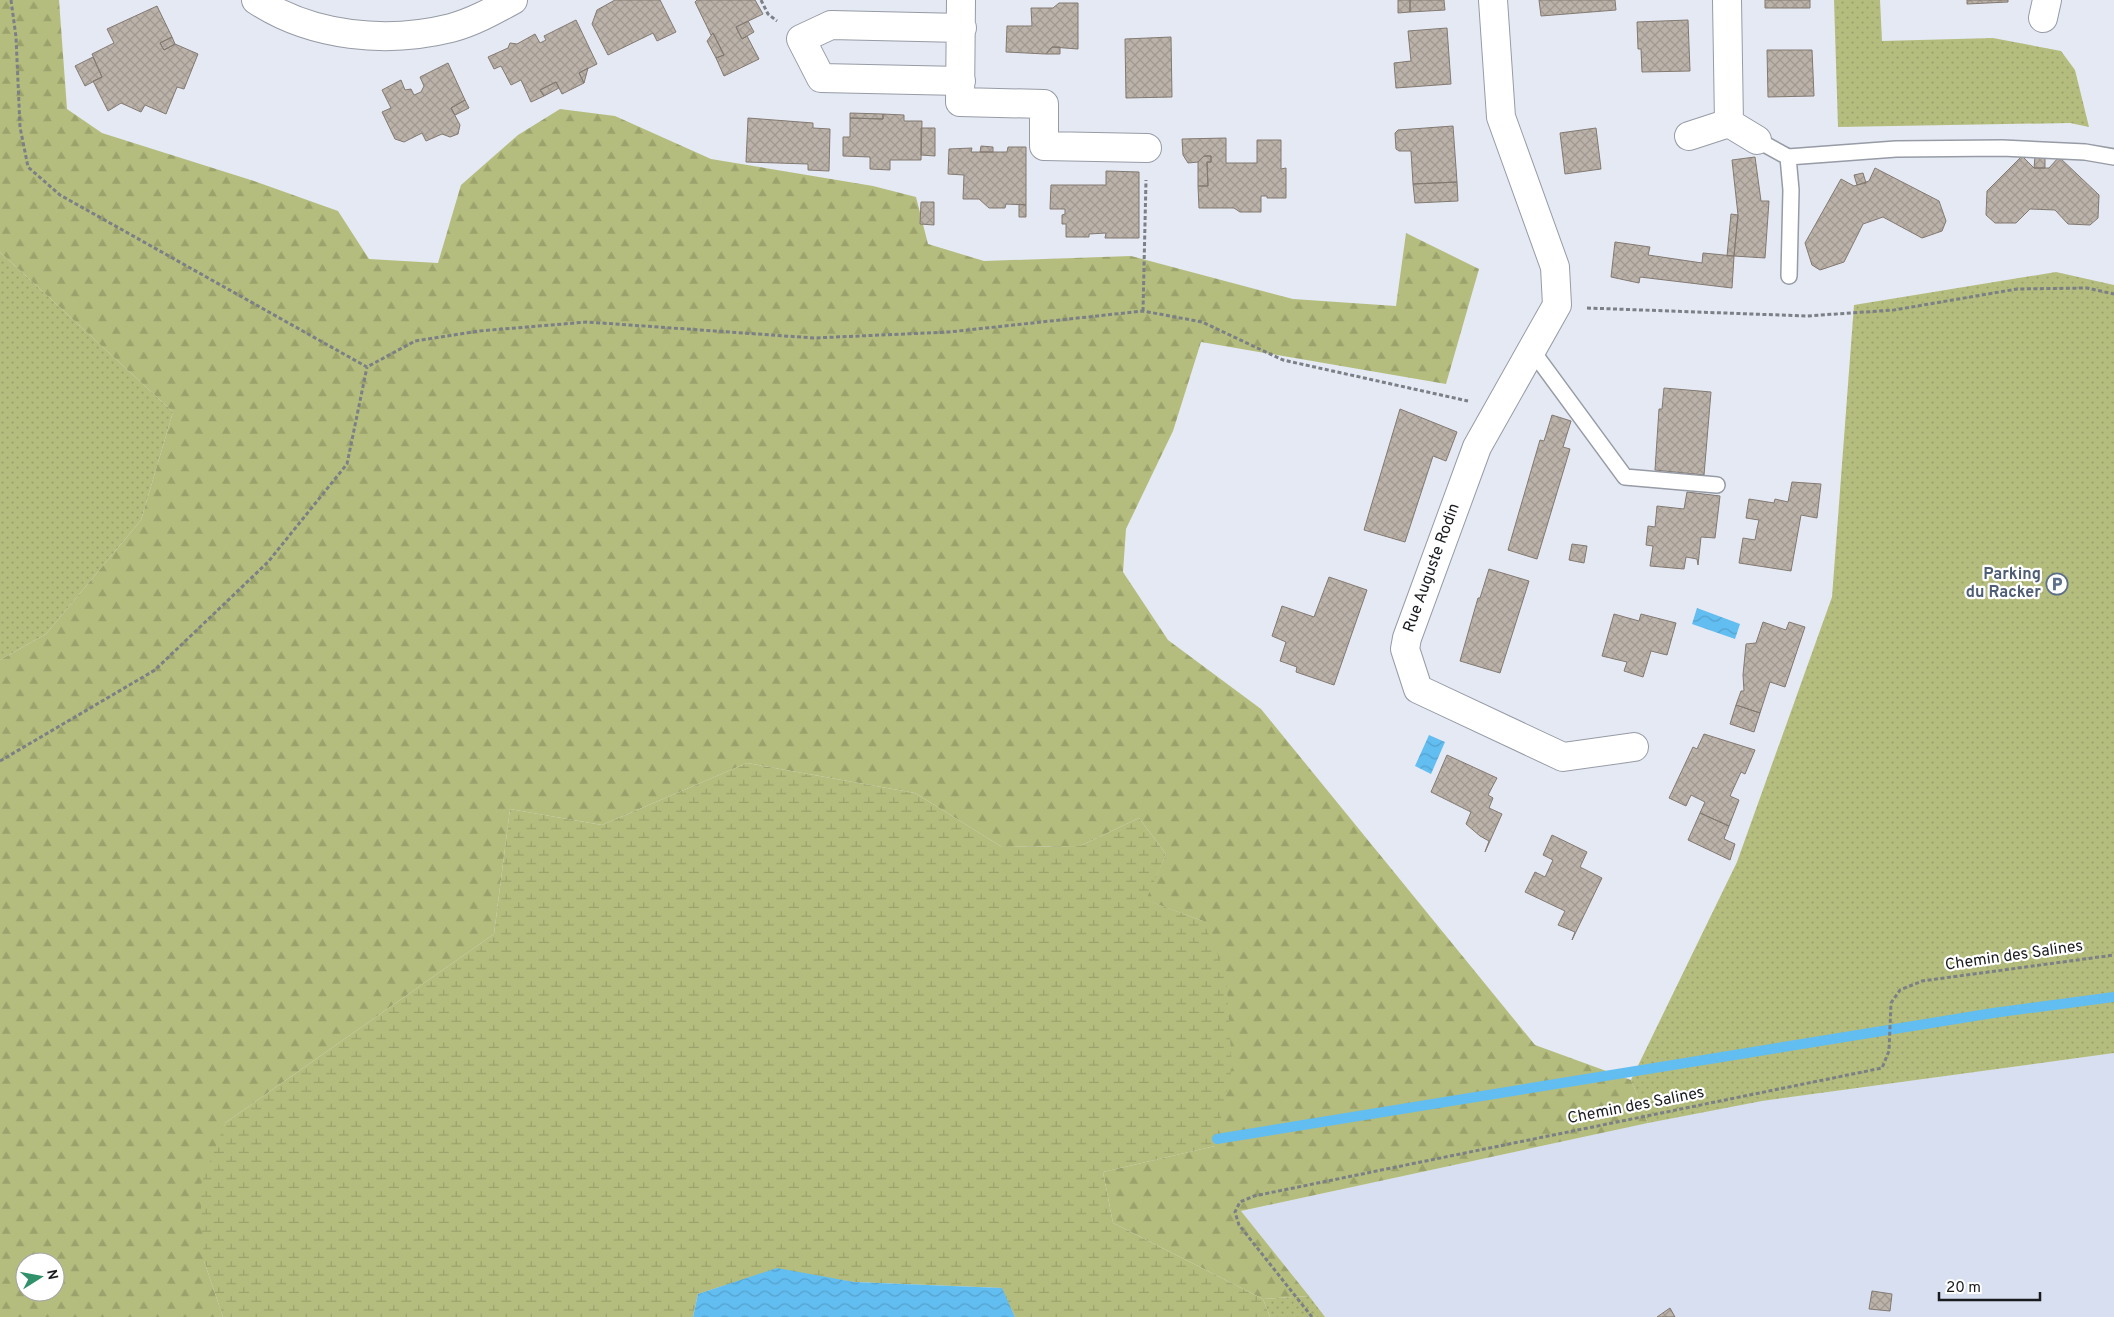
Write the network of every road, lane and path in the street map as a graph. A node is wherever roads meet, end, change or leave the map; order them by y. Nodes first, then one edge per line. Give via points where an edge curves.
1 (12, 0) edge
2 (256, 0) edge
3 (513, 0) edge
4 (961, 0) edge
5 (1493, 0) edge
6 (1727, 0) edge
7 (962, 28) junction
8 (961, 81) junction
9 (1729, 123) junction
10 (1688, 136) dead end
11 (1757, 140) joint
12 (1147, 148) joint
13 (1788, 157) junction
14 (2114, 157) edge
15 (1789, 276) dead end
16 (2114, 294) edge
17 (1557, 305) junction
18 (1143, 311) junction
19 (1531, 350) junction
20 (366, 367) junction
21 (1498, 408) junction
22 (1717, 485) dead end
23 (1634, 747) dead end
24 (0, 761) edge
25 (2114, 955) edge
26 (1312, 1317) edge

1 - 20 path via 20,127 28,167 60,195
2 - 3 street via 315,26 369,37 452,28
4 - 7 street
5 - 17 street via 1501,117 1556,266
6 - 9 street
7 - 8 street
7 - 8 street via 831,25 801,39 820,78
8 - 12 street via 960,102 1044,104 1044,146
9 - 10 street
9 - 11 street
11 - 13 lane
12 - 18 path
13 - 14 lane via 1896,149 2002,148 2085,152
13 - 15 lane via 1791,190
16 - 17 path via 2087,288 2017,289 1894,310 1808,316
17 - 19 street, Rue Auguste Rodin
18 - 20 path via 949,332 814,338 587,322 479,331 415,341
18 - 21 path via 1202,322 1283,360
19 - 21 street, Rue Auguste Rodin
19 - 22 lane via 1625,477
20 - 24 path via 347,464 268,562 155,670
21 - 23 street, Rue Auguste Rodin via 1476,447 1406,638 1405,650 1418,689 1563,757
25 - 26 path, Chemin des Salines via 1922,981 1900,990 1891,1003 1889,1051 1882,1068 1254,1196 1240,1202 1235,1212 1238,1225

